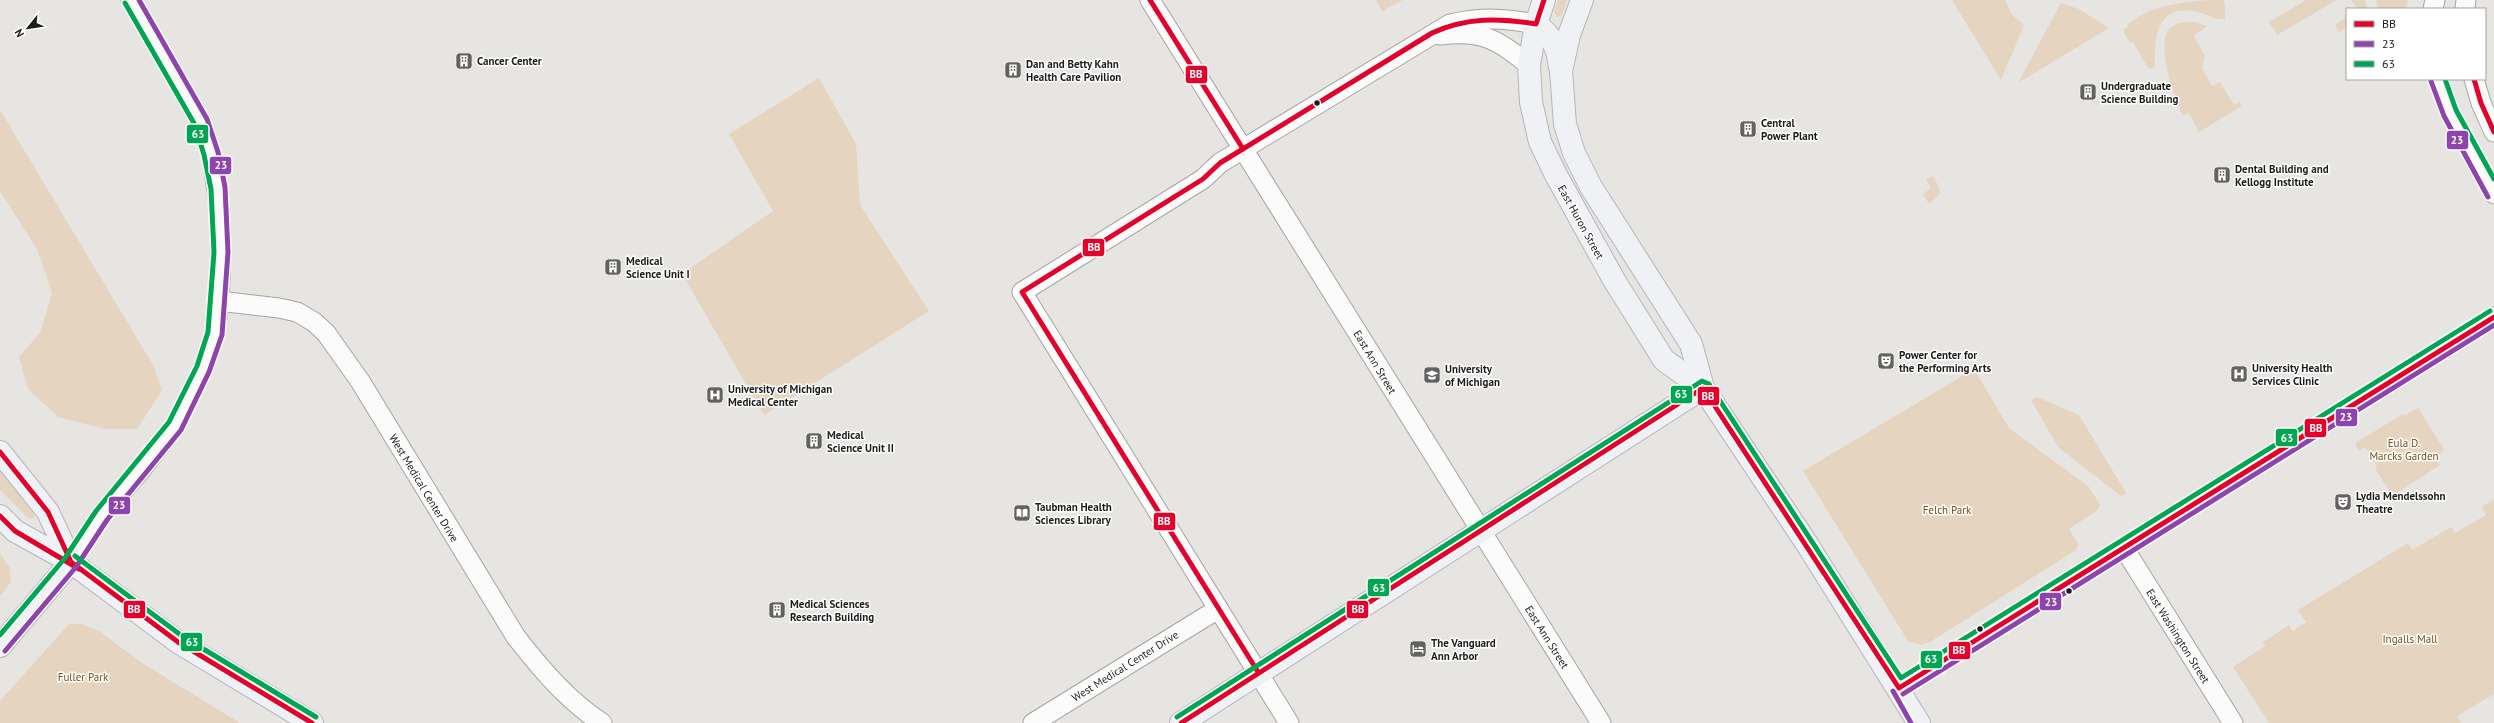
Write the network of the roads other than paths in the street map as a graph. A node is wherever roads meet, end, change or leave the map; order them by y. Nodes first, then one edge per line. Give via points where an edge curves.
1 (131, 0) edge
2 (1150, 0) edge
3 (1544, 0) edge
4 (1582, 0) edge
5 (1536, 24) junction
6 (1416, 44) junction
7 (1529, 65) junction
8 (1561, 71) junction
9 (2438, 80) edge
10 (2474, 80) edge
11 (2494, 132) edge
12 (1243, 149) junction
13 (2494, 194) edge
14 (219, 301) junction
15 (2494, 316) edge
16 (1703, 388) junction
17 (0, 452) edge
18 (0, 516) edge
19 (1480, 531) junction
20 (2124, 548) junction
21 (71, 562) junction
22 (1218, 609) junction
23 (0, 646) edge
24 (1258, 672) junction
25 (1899, 688) junction
26 (312, 723) edge
27 (602, 723) edge
28 (1033, 723) edge
29 (1181, 723) edge
30 (1289, 723) edge
31 (1601, 723) edge
32 (1920, 723) edge
33 (2233, 723) edge

1 - 14 street via 201,122 211,153 219,202 222,252
2 - 12 street, East Ann Street
3 - 5 main road, East Huron Street
4 - 8 main road, East Huron Street via 1569,35
5 - 6 street via 1503,18 1473,19 1450,24
5 - 7 main road, East Huron Street
5 - 8 main road via 1550,34 1558,53
6 - 7 street via 1440,35 1478,34 1497,41
6 - 12 street
7 - 16 main road, East Huron Street via 1531,102 1540,142 1556,175 1614,280 1664,360
8 - 16 main road, East Huron Street via 1565,124 1574,153 1591,187 1691,344
9 - 13 street via 2450,113
10 - 11 street
12 - 19 street, East Ann Street
12 - 22 street via 1220,163 1203,179 1022,292
14 - 21 street via 215,333 203,369 187,404 161,445 101,516
14 - 27 street, West Medical Center Drive via 297,312 326,333 360,381 516,637 541,670 589,715
15 - 20 street
16 - 19 main road
16 - 25 main road, East Huron Street
17 - 21 main road via 48,512
18 - 21 main road via 15,531
19 - 24 main road
19 - 31 street, East Ann Street
20 - 25 street
20 - 33 street, East Washington Street
21 - 23 main road
21 - 26 main road via 178,642
22 - 24 street
22 - 28 street, West Medical Center Drive
24 - 29 main road
24 - 30 street
25 - 32 main road, East Huron Street

